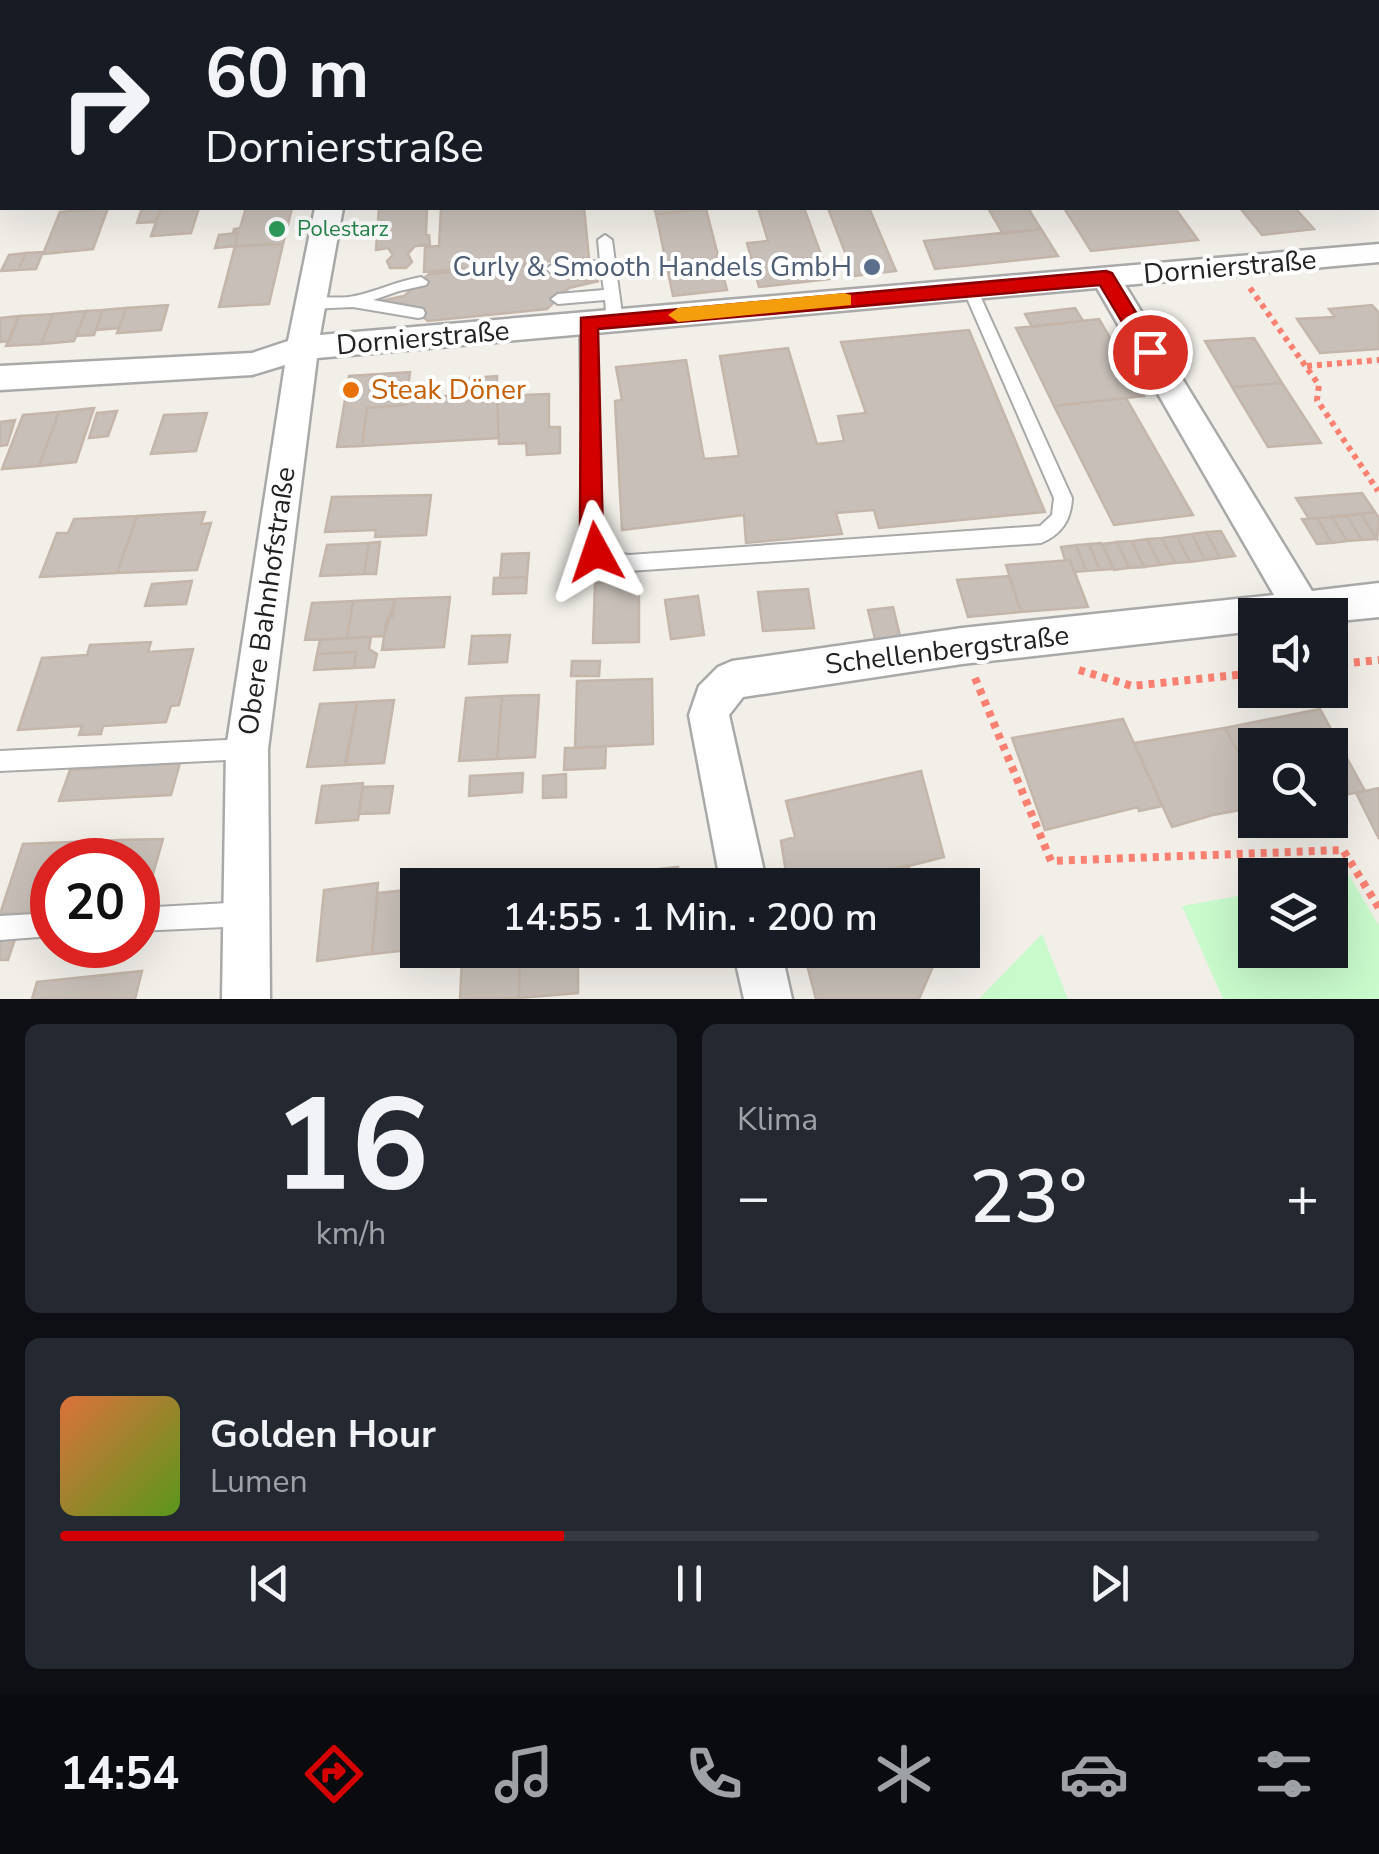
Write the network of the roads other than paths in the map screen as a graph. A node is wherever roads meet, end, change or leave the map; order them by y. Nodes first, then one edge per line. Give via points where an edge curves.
1 (330, 210) edge
2 (605, 240) dead end
3 (1379, 254) edge
4 (608, 265) junction
5 (554, 269) dead end
6 (1106, 278) junction
7 (421, 282) dead end
8 (970, 289) junction
9 (558, 299) dead end
10 (353, 302) junction
11 (309, 304) junction
12 (418, 313) dead end
13 (605, 313) junction
14 (303, 348) junction
15 (0, 378) edge
16 (1296, 598) edge
17 (1379, 600) edge
18 (1348, 604) edge
19 (1238, 620) edge
20 (247, 749) junction
21 (0, 760) edge
22 (740, 868) edge
23 (246, 914) junction
24 (160, 919) edge
25 (30, 926) edge
26 (0, 928) edge
27 (762, 968) edge
28 (246, 999) edge
29 (768, 999) edge

1 - 11 street, Obere Bahnhofstraße
2 - 4 lane
3 - 6 street, Dornierstraße
4 - 5 lane
4 - 13 lane
6 - 8 street, Dornierstraße
6 - 16 street
7 - 10 lane
8 - 13 street, Dornierstraße
8 - 13 lane via 1063,498 1056,526 1041,535 610,561 596,552 592,537
9 - 13 lane
10 - 11 lane
10 - 12 lane
11 - 14 street, Obere Bahnhofstraße
13 - 14 street, Dornierstraße
14 - 15 street, Dornierstraße via 252,364
14 - 20 street, Obere Bahnhofstraße
17 - 18 street, Schellenbergstraße
19 - 22 street, Schellenbergstraße via 969,663 747,675 721,690 709,715
20 - 21 lane
20 - 23 street, Obere Bahnhofstraße
23 - 24 lane
23 - 28 street, Obere Bahnhofstraße
25 - 26 lane
27 - 29 street

